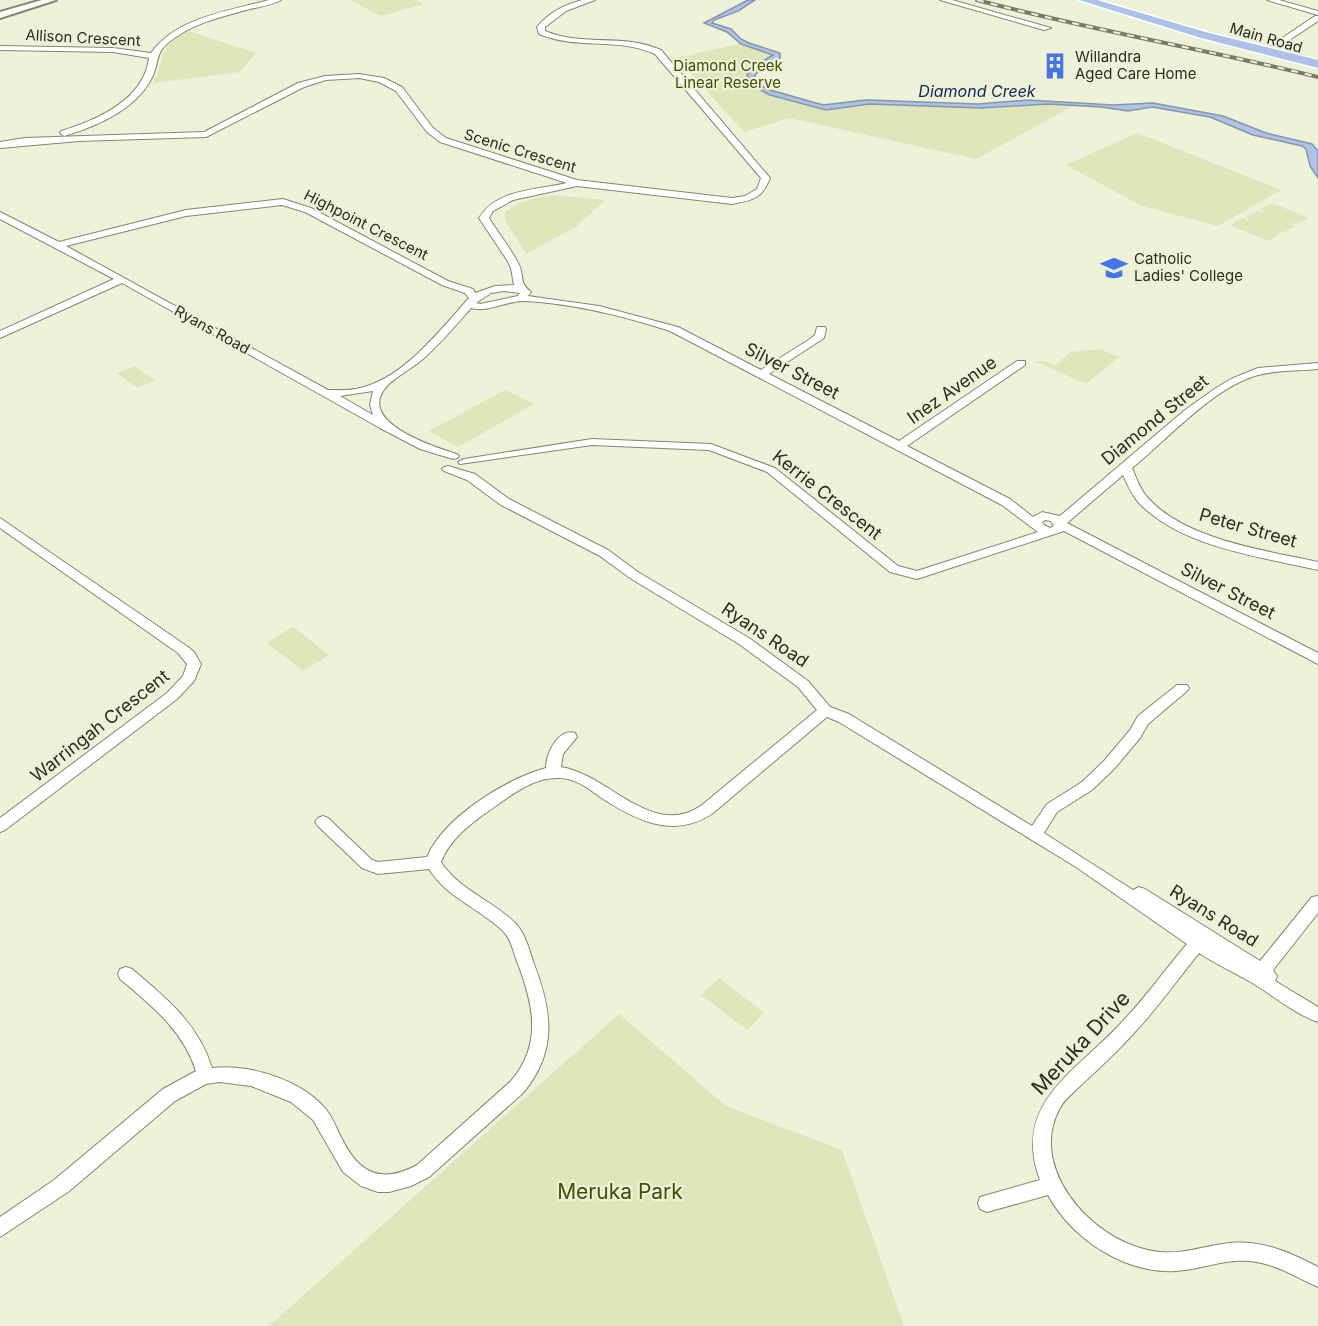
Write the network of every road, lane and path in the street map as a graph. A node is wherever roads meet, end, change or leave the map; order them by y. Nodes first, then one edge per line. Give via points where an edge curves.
1 (52, 0) edge
2 (277, 0) edge
3 (591, 0) edge
4 (944, 0) edge
5 (1085, 0) edge
6 (1271, 0) edge
7 (1318, 13) edge
8 (0, 15) edge
9 (1318, 18) edge
10 (1047, 28) dead end
11 (0, 48) edge
12 (1264, 53) junction
13 (153, 56) junction
14 (1318, 64) edge
15 (1318, 69) edge
16 (18, 143) junction
17 (0, 145) edge
18 (576, 183) junction
19 (0, 214) edge
20 (62, 247) junction
21 (516, 272) junction
22 (122, 279) junction
23 (454, 287) junction
24 (498, 290) junction
25 (486, 292) junction
26 (523, 293) junction
27 (471, 301) junction
28 (480, 307) junction
29 (451, 326) junction
30 (821, 329) dead end
31 (0, 335) edge
32 (1021, 363) dead end
33 (1318, 366) edge
34 (1304, 368) junction
35 (760, 375) junction
36 (1318, 378) edge
37 (385, 382) junction
38 (324, 393) junction
39 (384, 426) junction
40 (902, 445) junction
41 (423, 447) junction
42 (453, 456) junction
43 (464, 463) junction
44 (445, 466) junction
45 (1126, 467) junction
46 (481, 484) junction
47 (1087, 496) junction
48 (1040, 520) junction
49 (0, 522) edge
50 (1056, 528) junction
51 (1017, 542) junction
52 (1318, 566) edge
53 (1318, 659) edge
54 (1182, 688) dead end
55 (825, 711) junction
56 (570, 736) dead end
57 (554, 771) junction
58 (323, 822) dead end
59 (0, 826) edge
60 (1034, 836) junction
61 (434, 863) junction
62 (1318, 902) edge
63 (1201, 939) junction
64 (1258, 973) junction
65 (126, 974) dead end
66 (1318, 1014) edge
67 (206, 1076) junction
68 (1050, 1186) junction
69 (987, 1203) dead end
70 (0, 1228) edge
71 (1318, 1277) edge

1 - 8 street
2 - 13 street via 177,33 162,42
3 - 18 street, Scenic Crescent via 552,14 541,27 542,32 571,42 625,42 658,52 766,178 761,191 732,201
4 - 10 street
5 - 12 main road, Main Road
6 - 7 street
9 - 12 street
11 - 13 street, Allison Crescent via 113,50
12 - 14 main road, Main Road
12 - 15 main road, Main Road
13 - 16 street, Allison Crescent via 145,83 114,110 79,129
16 - 17 street, Allison Crescent
16 - 18 street, Scenic Crescent via 206,134 301,85 325,78 359,76 399,88 430,130 443,140
18 - 21 street via 512,196 485,214
19 - 20 street, Ryans Road
20 - 22 street, Ryans Road
20 - 23 street, Highpoint Crescent via 85,237 186,213 283,202 308,210
21 - 24 street
21 - 26 street
22 - 31 street
22 - 38 street, Ryans Road
23 - 25 street, Highpoint Crescent
23 - 27 street, Highpoint Crescent via 469,291
24 - 25 street
24 - 26 street
25 - 27 street
26 - 28 street
26 - 35 street, Silver Street via 674,329
27 - 28 street, Highpoint Crescent
27 - 29 street
28 - 29 street
29 - 37 street
30 - 35 street via 814,341
32 - 40 street, Inez Avenue
33 - 34 street, Diamond Street
34 - 36 street
34 - 45 street, Diamond Street via 1257,372 1222,388
35 - 40 street, Silver Street
37 - 38 street via 354,393
37 - 39 street via 374,402
38 - 39 street, Ryans Road
39 - 41 street, Ryans Road
40 - 48 street, Silver Street
41 - 42 street, Ryans Road
41 - 44 street, Ryans Road
42 - 43 street, Ryans Road via 461,457
42 - 44 street via 446,458
43 - 44 street, Kerrie Crescent via 459,468
43 - 46 street, Ryans Road
43 - 51 street, Kerrie Crescent via 592,442 711,447 771,470 875,555 906,573 917,575
44 - 46 street, Ryans Road
45 - 47 street, Diamond Street
45 - 52 street, Peter Street via 1138,494 1169,521 1204,537
46 - 55 street, Ryans Road via 505,502 604,553 744,642 803,684
47 - 48 street, Diamond Street
47 - 50 street, Diamond Street
48 - 50 street, Silver Street
48 - 51 street, Kerrie Crescent via 1028,536
49 - 59 street, Warringah Crescent via 183,650 194,664 189,678 164,703
50 - 51 street, Kerrie Crescent
50 - 53 street, Silver Street via 1089,541
54 - 60 street via 1143,720 1109,765 1087,786 1052,808
55 - 57 street via 713,806 682,821 649,817 585,780
55 - 60 street, Ryans Road via 844,718
56 - 57 street via 552,761
57 - 61 street via 538,774 481,809 444,839
58 - 61 street via 367,864 378,868
60 - 63 street, Ryans Road
61 - 67 street via 455,889 505,922 518,940 536,988 540,1025 536,1061 518,1087 423,1171 392,1186 371,1181 350,1166 318,1113 292,1094 242,1077
62 - 64 street
63 - 64 street, Ryans Road via 1221,959
63 - 68 street, Meruka Drive via 1128,1028 1063,1088 1046,1112 1040,1144
64 - 66 street, Ryans Road via 1293,1002
65 - 67 street via 184,1026 201,1057
67 - 70 street via 169,1095 61,1186
68 - 69 street
68 - 71 street, Meruka Drive via 1089,1230 1134,1256 1179,1262 1225,1252 1258,1253 1286,1260

